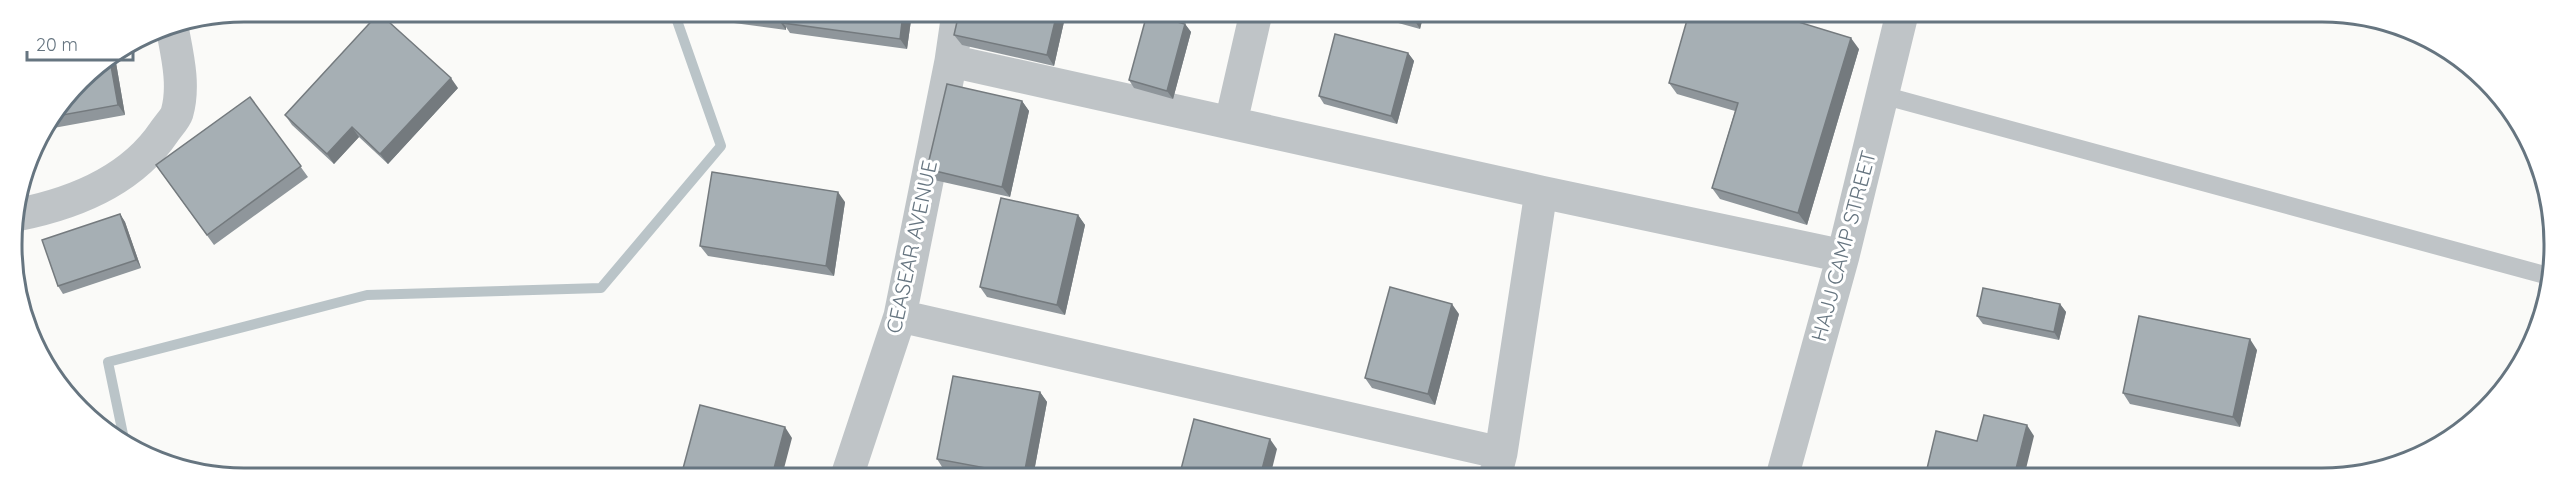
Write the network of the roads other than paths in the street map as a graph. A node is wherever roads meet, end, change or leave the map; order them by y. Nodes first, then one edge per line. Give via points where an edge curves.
1 (957, 22) edge
2 (1254, 22) edge
3 (1900, 22) edge
4 (173, 34) edge
5 (951, 61) junction
6 (1882, 95) junction
7 (1231, 122) junction
8 (1541, 192) junction
9 (25, 212) edge
10 (1843, 256) junction
11 (2543, 275) edge
12 (900, 316) junction
13 (1498, 465) edge
14 (850, 468) edge
15 (1784, 468) edge

1 - 5 street, CEASEAR AVENUE
2 - 7 street
3 - 6 street, HAJJ CAMP STREET
4 - 9 street via 180,69 176,114 153,149 128,171 88,194
5 - 7 street
5 - 12 street, CEASEAR AVENUE
6 - 10 street, HAJJ CAMP STREET
6 - 11 lane
7 - 8 street
8 - 10 street
8 - 13 street
10 - 15 street, HAJJ CAMP STREET
12 - 13 street
12 - 14 street, CEASEAR AVENUE

